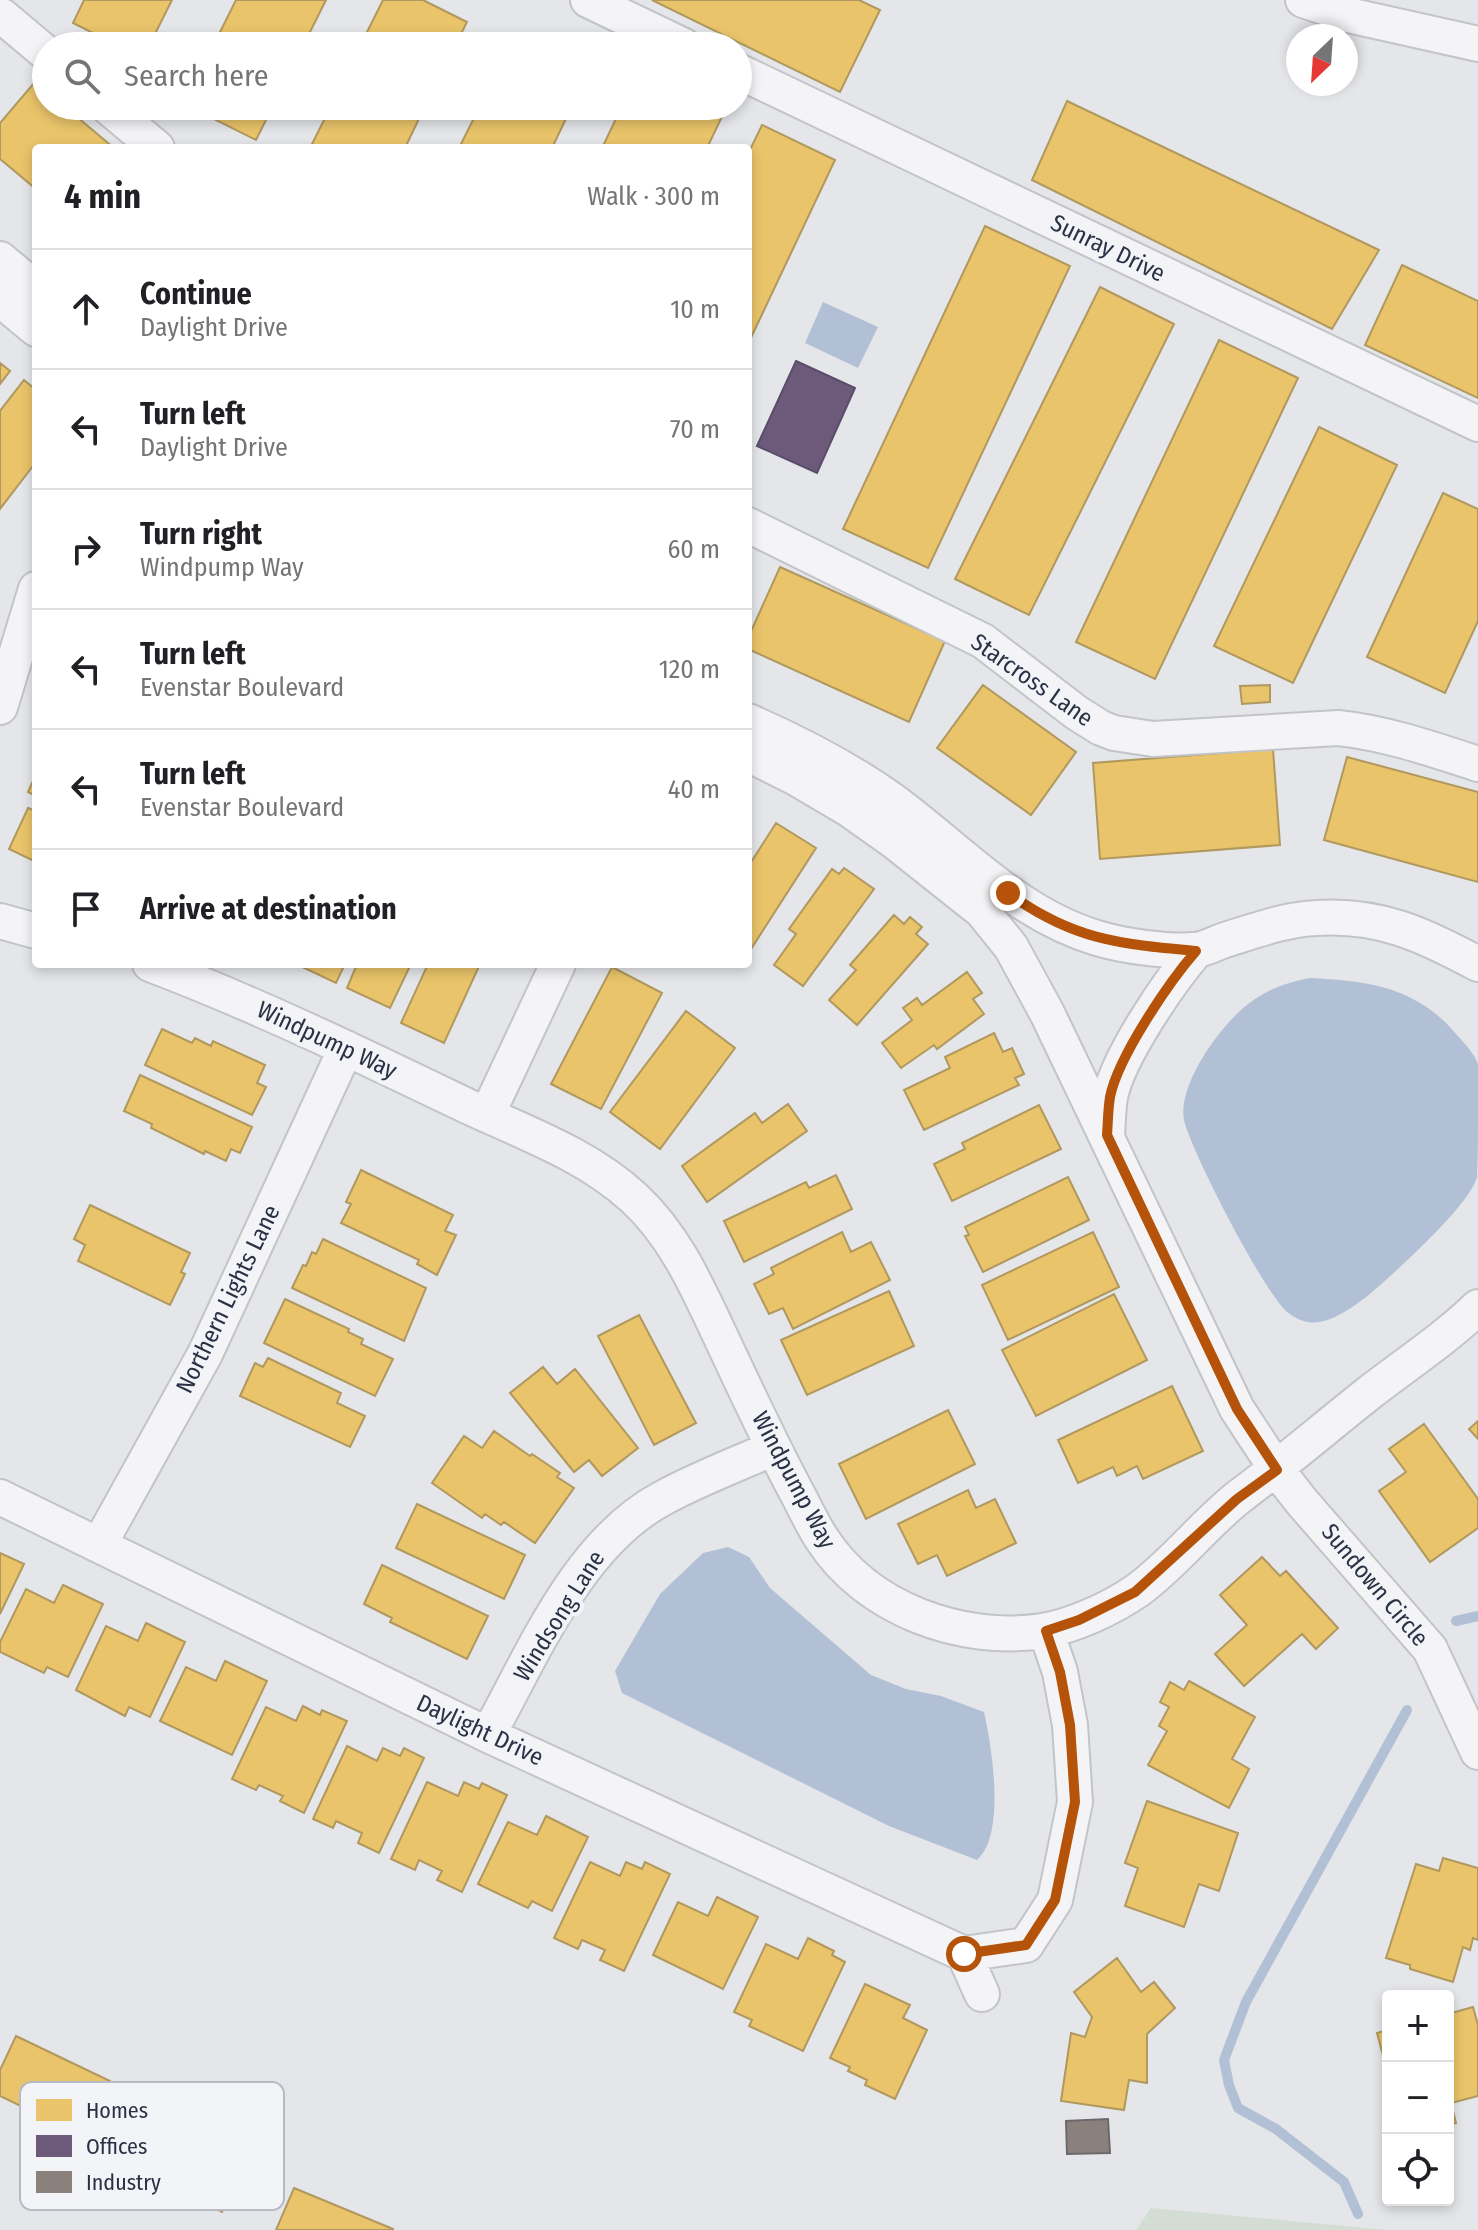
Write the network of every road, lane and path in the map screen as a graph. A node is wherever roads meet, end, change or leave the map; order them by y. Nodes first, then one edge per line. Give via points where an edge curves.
1 (588, 0) edge
2 (1303, 0) edge
3 (2, 16) dead end
4 (655, 32) edge
5 (32, 41) edge
6 (1478, 44) edge
7 (752, 78) edge
8 (124, 120) edge
9 (152, 144) edge
10 (0, 259) edge
11 (32, 286) edge
12 (0, 299) edge
13 (32, 326) edge
14 (1478, 424) edge
15 (752, 534) edge
16 (32, 602) edge
17 (0, 707) edge
18 (752, 723) edge
19 (752, 756) edge
20 (1478, 764) edge
21 (0, 921) edge
22 (32, 930) edge
23 (1196, 951) junction
24 (1478, 964) edge
25 (161, 968) edge
26 (556, 968) edge
27 (346, 1048) junction
28 (487, 1115) junction
29 (1107, 1135) junction
30 (1478, 1307) edge
31 (774, 1448) junction
32 (1277, 1470) junction
33 (0, 1497) edge
34 (99, 1545) junction
35 (1046, 1631) junction
36 (488, 1735) junction
37 (1478, 1752) edge
38 (964, 1954) junction
39 (982, 1994) dead end

1 - 4 street
2 - 6 street
3 - 5 street
7 - 14 street, Sunray Drive
8 - 9 street
10 - 11 street
12 - 13 street
15 - 20 street, Starcross Lane via 983,641 1077,713 1114,733 1153,739 1338,728 1380,734
16 - 17 street
18 - 23 street via 871,786 1008,893 1058,924 1122,944
19 - 29 street, Sundown Circle via 873,826 991,920 1025,971
21 - 22 street
23 - 24 street via 1290,922 1347,918 1425,935
23 - 29 street via 1164,993 1115,1081
25 - 27 street, Windpump Way
26 - 28 street
27 - 28 street, Windpump Way
27 - 34 street, Northern Lights Lane via 205,1354
28 - 31 street, Windpump Way via 577,1156 618,1184 655,1220 692,1276
29 - 32 street, Sundown Circle via 1237,1409
30 - 32 street, Windpump Way
31 - 35 street, Windpump Way via 822,1539 851,1573 883,1598 907,1611 973,1630
31 - 36 street, Windsong Lane via 662,1498 599,1548
32 - 35 street, Windpump Way via 1237,1499 1135,1592
32 - 37 street, Sundown Circle via 1430,1649
33 - 34 street, Daylight Drive
34 - 36 street, Daylight Drive
35 - 38 street via 1070,1725 1075,1802 1055,1900 1026,1945
36 - 38 street, Daylight Drive
38 - 39 street

